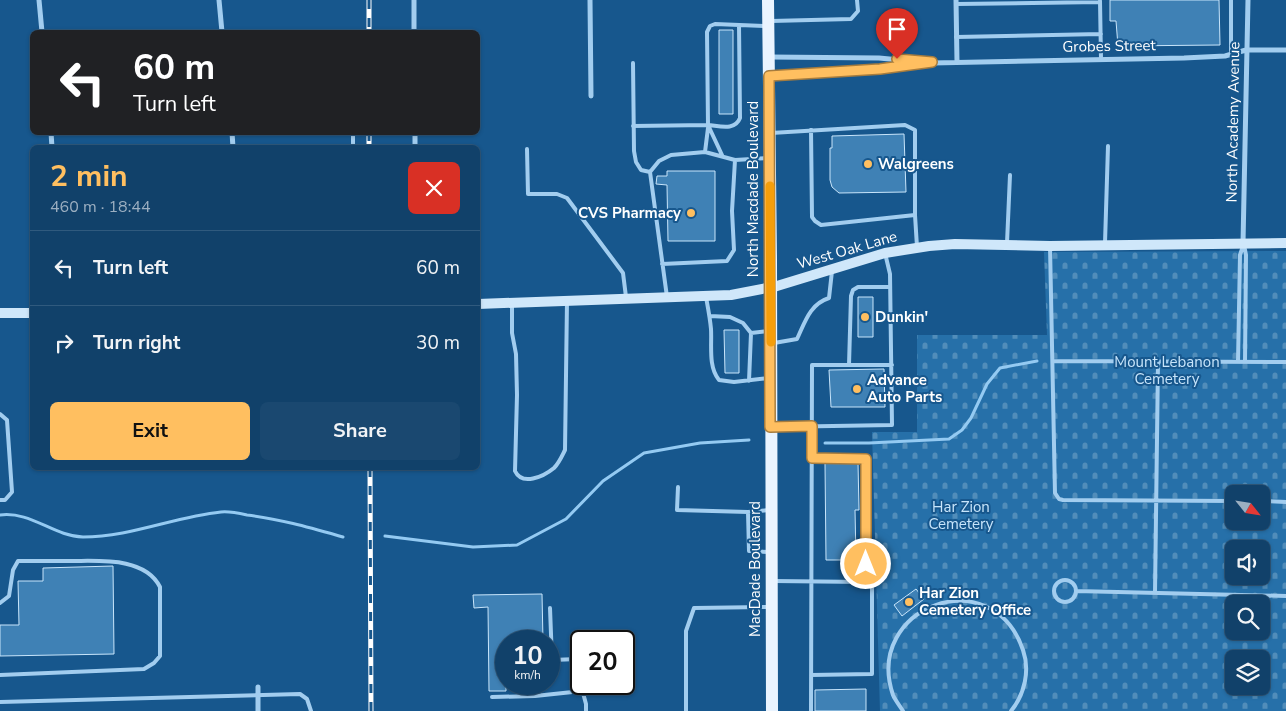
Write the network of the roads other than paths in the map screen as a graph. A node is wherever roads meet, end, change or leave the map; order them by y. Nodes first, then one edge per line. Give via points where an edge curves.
1 (39, 0) edge
2 (219, 0) edge
3 (414, 0) edge
4 (590, 0) edge
5 (768, 0) edge
6 (857, 0) edge
7 (1231, 0) edge
8 (1248, 0) edge
9 (1100, 1) edge
10 (956, 2) edge
11 (769, 23) junction
12 (739, 25) junction
13 (42, 30) edge
14 (222, 30) edge
15 (414, 30) edge
16 (1101, 34) junction
17 (956, 37) junction
18 (1246, 50) junction
19 (1286, 50) edge
20 (1231, 54) junction
21 (768, 57) junction
22 (1101, 59) junction
23 (932, 62) junction
24 (957, 62) junction
25 (634, 63) dead end
26 (769, 76) junction
27 (591, 96) dead end
28 (633, 126) junction
29 (708, 126) junction
30 (811, 130) junction
31 (769, 133) junction
32 (1108, 146) dead end
33 (527, 149) dead end
34 (705, 152) junction
35 (722, 156) junction
36 (769, 158) junction
37 (735, 160) junction
38 (650, 172) junction
39 (1010, 175) dead end
40 (915, 215) junction
41 (1286, 243) edge
42 (1243, 244) junction
43 (1007, 245) junction
44 (1105, 245) junction
45 (1050, 246) junction
46 (917, 247) junction
47 (885, 253) junction
48 (662, 264) junction
49 (832, 269) junction
50 (890, 287) junction
51 (770, 288) junction
52 (706, 297) junction
53 (667, 298) junction
54 (626, 300) junction
55 (567, 301) junction
56 (512, 303) junction
57 (480, 304) edge
58 (30, 313) edge
59 (0, 314) edge
60 (710, 316) junction
61 (751, 333) junction
62 (771, 338) junction
63 (1053, 361) junction
64 (1158, 362) junction
65 (1238, 362) junction
66 (1245, 362) junction
67 (1286, 362) edge
68 (849, 365) junction
69 (892, 365) junction
70 (771, 378) junction
71 (750, 380) junction
72 (0, 414) edge
73 (812, 426) junction
74 (770, 427) junction
75 (812, 458) junction
76 (678, 487) dead end
77 (0, 500) edge
78 (1157, 500) junction
79 (1225, 501) edge
80 (1270, 501) edge
81 (1286, 502) edge
82 (771, 510) junction
83 (748, 512) junction
84 (771, 552) junction
85 (771, 581) junction
86 (812, 581) junction
87 (866, 582) junction
88 (1076, 591) junction
89 (1155, 592) junction
90 (1286, 596) edge
91 (0, 604) edge
92 (771, 607) junction
93 (550, 608) dead end
94 (570, 659) edge
95 (0, 675) edge
96 (811, 675) junction
97 (258, 687) dead end
98 (570, 692) edge
99 (583, 695) edge
100 (258, 696) junction
101 (492, 697) dead end
102 (0, 702) edge
103 (258, 711) edge
104 (311, 711) edge
105 (586, 711) edge
106 (686, 711) edge
107 (772, 711) edge
108 (811, 711) edge
109 (903, 711) edge
110 (1011, 711) edge

1 - 13 street
2 - 14 street
3 - 15 street
4 - 27 street
5 - 11 main road, North Macdade Boulevard
6 - 11 lane via 858,11 851,19
7 - 20 lane
8 - 18 street, North Academy Avenue
9 - 10 lane
9 - 16 lane
10 - 17 street
11 - 12 lane
11 - 21 main road, North Macdade Boulevard
12 - 29 lane via 715,24 707,32
12 - 29 lane via 740,118 733,127
16 - 17 lane
16 - 22 lane
17 - 24 street
18 - 19 street, Grobes Street
18 - 20 street, Grobes Street
18 - 42 street, North Academy Avenue
20 - 22 street, Grobes Street
21 - 23 street, Grobes Street
21 - 26 main road, North Macdade Boulevard
22 - 24 street, Grobes Street
23 - 24 street, Grobes Street
23 - 26 street, Grobes Street via 864,71
25 - 28 lane
26 - 31 main road, North Macdade Boulevard
28 - 29 lane
28 - 38 lane via 636,162 641,170
29 - 34 lane
29 - 35 lane
30 - 31 lane
30 - 40 lane via 905,125 915,130
30 - 40 lane via 812,217 815,221 821,224
31 - 36 main road, North Macdade Boulevard
32 - 44 lane
33 - 54 lane via 528,194 557,194 567,198 623,273
34 - 35 lane
34 - 38 lane via 671,155 659,161
35 - 37 lane
36 - 37 lane
36 - 51 main road, North Macdade Boulevard
37 - 48 lane via 734,250 727,261
38 - 48 lane
39 - 43 lane
40 - 46 lane
41 - 42 main road, West Oak Lane
42 - 44 main road, West Oak Lane
42 - 65 lane via 1240,255
42 - 66 lane via 1246,255
43 - 45 main road, West Oak Lane
43 - 46 main road, West Oak Lane
44 - 45 main road, West Oak Lane
45 - 63 lane
46 - 47 main road, West Oak Lane
47 - 49 main road, West Oak Lane
47 - 50 lane
48 - 53 lane
49 - 51 main road, West Oak Lane
49 - 62 lane via 830,298 814,307 798,339
50 - 68 lane via 854,290 851,296
50 - 69 lane
51 - 52 main road, West Oak Lane
51 - 62 main road
52 - 53 main road, West Oak Lane
52 - 60 lane
53 - 54 main road, West Oak Lane
54 - 55 main road, West Oak Lane
55 - 56 main road, West Oak Lane
55 - 56 lane via 565,450 554,467 525,480 515,471 517,395
56 - 57 main road, West Oak Lane
58 - 59 main road
60 - 61 lane via 730,317 744,323
60 - 71 lane via 714,374 719,380
61 - 62 lane
61 - 71 lane
62 - 70 main road
63 - 64 lane
63 - 78 lane via 1054,494 1063,500
64 - 65 lane
64 - 78 lane
65 - 66 lane
66 - 67 lane
68 - 69 lane
68 - 73 lane via 812,365
69 - 73 lane via 892,426
70 - 71 lane
70 - 74 main road
72 - 77 lane via 7,420 12,492 5,500
73 - 74 lane
73 - 75 lane
74 - 82 main road, MacDade Boulevard
75 - 86 lane
75 - 87 lane via 866,459
76 - 83 lane via 677,510
78 - 79 lane
78 - 89 lane
80 - 81 lane
82 - 83 lane
82 - 84 main road, MacDade Boulevard
83 - 84 lane via 749,551
84 - 85 main road, MacDade Boulevard
85 - 86 lane
85 - 92 main road, MacDade Boulevard
86 - 87 lane
86 - 96 lane
87 - 96 lane via 872,586 872,674
88 - 88 lane via 1070,581 1062,581 1054,592 1059,601 1066,603 1075,597
88 - 89 lane
89 - 90 lane
91 - 95 lane via 9,596 13,570 18,561 122,563 150,574 160,586 160,656 149,667
92 - 106 lane via 694,608 686,631
92 - 107 main road, MacDade Boulevard
93 - 94 lane via 552,660
96 - 108 lane
97 - 100 street
98 - 101 lane
99 - 105 lane
100 - 102 lane
100 - 103 street
100 - 104 lane via 300,694 307,699
109 - 110 lane via 894,696 888,673 891,650 901,629 925,609 938,603 962,600 984,605 1004,618 1018,636 1026,658 1026,681 1018,703

